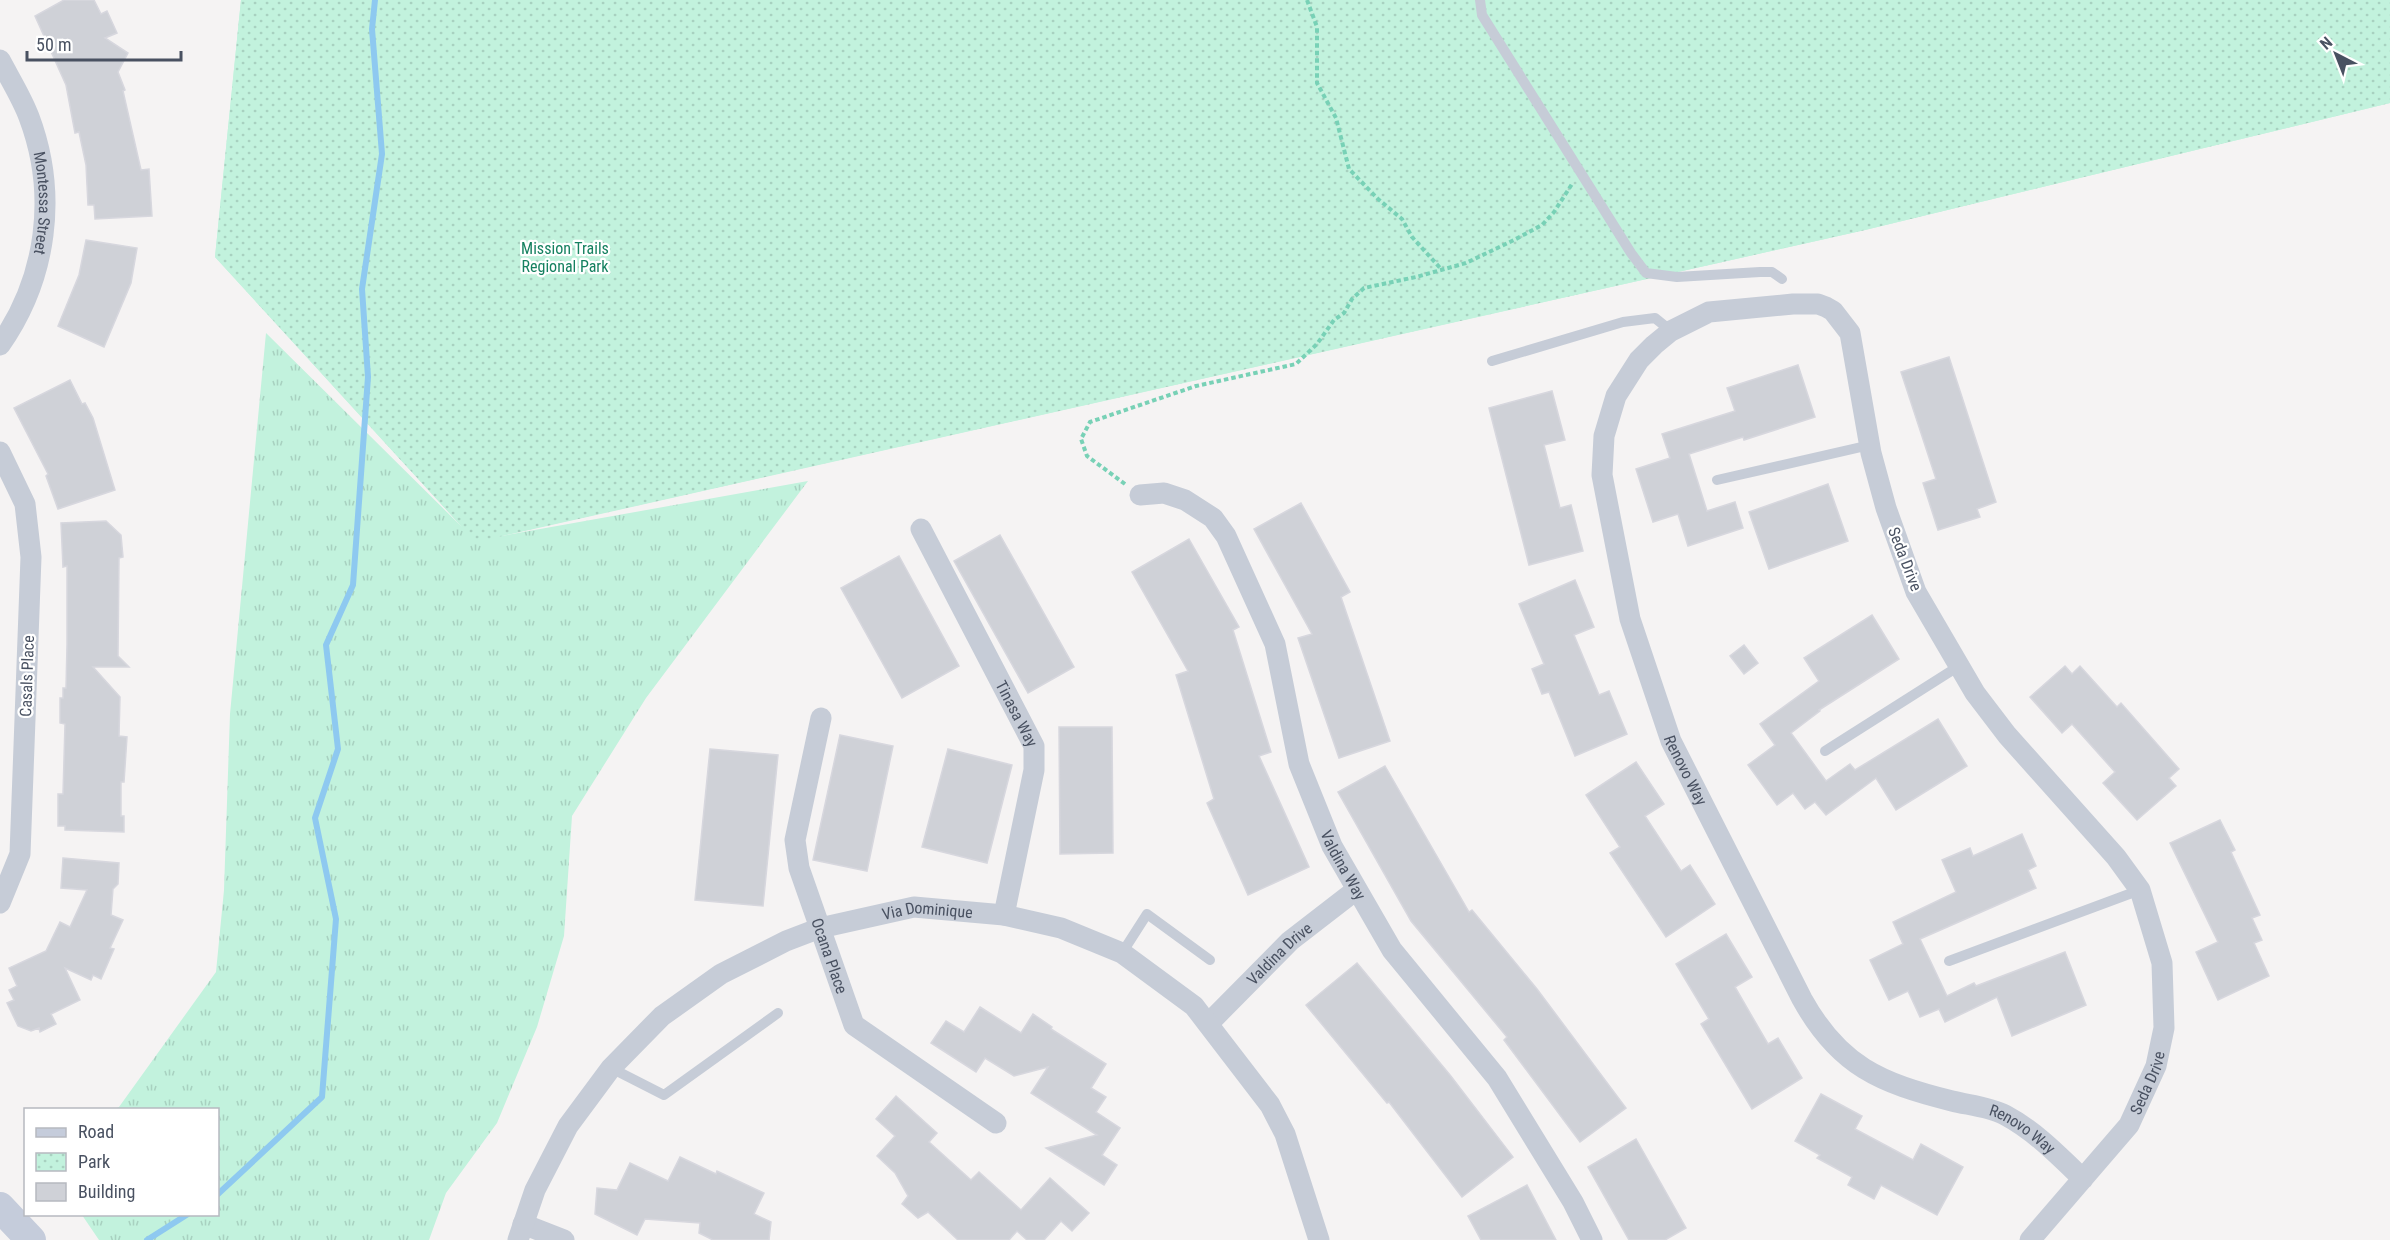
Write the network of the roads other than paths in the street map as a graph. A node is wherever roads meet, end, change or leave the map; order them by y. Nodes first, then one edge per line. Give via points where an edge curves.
1 (1480, 0) edge
2 (0, 60) edge
3 (1782, 279) dead end
4 (1793, 304) joint
5 (1671, 331) junction
6 (0, 345) edge
7 (1492, 361) dead end
8 (1870, 445) junction
9 (0, 452) edge
10 (1717, 480) dead end
11 (1140, 495) road end
12 (921, 529) dead end
13 (1959, 666) junction
14 (821, 718) dead end
15 (1825, 751) dead end
16 (1356, 890) junction
17 (2140, 890) junction
18 (0, 903) edge
19 (1005, 915) junction
20 (820, 928) junction
21 (1122, 953) junction
22 (1210, 960) dead end
23 (1949, 961) dead end
24 (778, 1013) dead end
25 (1209, 1023) junction
26 (611, 1068) junction
27 (996, 1123) dead end
28 (2083, 1179) junction
29 (0, 1207) edge
30 (520, 1232) edge
31 (31, 1240) edge
32 (564, 1240) edge
33 (1319, 1240) edge
34 (1592, 1240) edge
35 (2030, 1240) edge

1 - 3 lane via 1482,15 1646,273 1677,277 1760,272
2 - 6 street, Montessa Street via 36,137 46,206 33,282
4 - 5 street, Renovo Way via 1709,312
4 - 8 street, Seda Drive via 1826,307 1850,333
5 - 7 lane via 1655,318 1623,322
5 - 28 street, Renovo Way via 1627,377 1609,416 1602,455 1605,495 1630,619 1671,741 1802,999 1826,1036 1859,1066 1893,1084 2003,1113 2037,1135
8 - 10 lane
8 - 13 street, Seda Drive via 1886,508 1916,592
9 - 18 street, Casals Place via 25,504 31,557 20,854
11 - 16 street, Valdina Way via 1164,494 1185,500 1213,518 1226,536 1275,644 1299,764 1332,846
12 - 19 street, Tinasa Way via 1034,746 1034,770
13 - 15 lane
13 - 17 street, Seda Drive via 2007,735 2116,856
14 - 20 street, Ocana Place via 795,840 799,868
16 - 25 street, Valdina Drive via 1290,941
16 - 34 street, Valdina Way via 1392,950 1497,1078
17 - 23 lane
17 - 28 street, Seda Drive via 2162,963 2164,1028 2156,1066 2129,1125
19 - 20 street, Via Dominique via 914,907
19 - 21 street, Via Dominique via 1061,928
20 - 26 street, Via Dominique via 753,956 706,984 663,1016
20 - 27 street, Ocana Place via 854,1025
21 - 22 lane via 1147,914
21 - 25 street, Via Dominique via 1194,1006
24 - 26 lane via 664,1095
25 - 33 street, Via Dominique via 1270,1105 1285,1134
26 - 30 street, Via Dominique via 588,1096 551,1157
28 - 35 street, Seda Drive
29 - 31 main road
30 - 32 street

